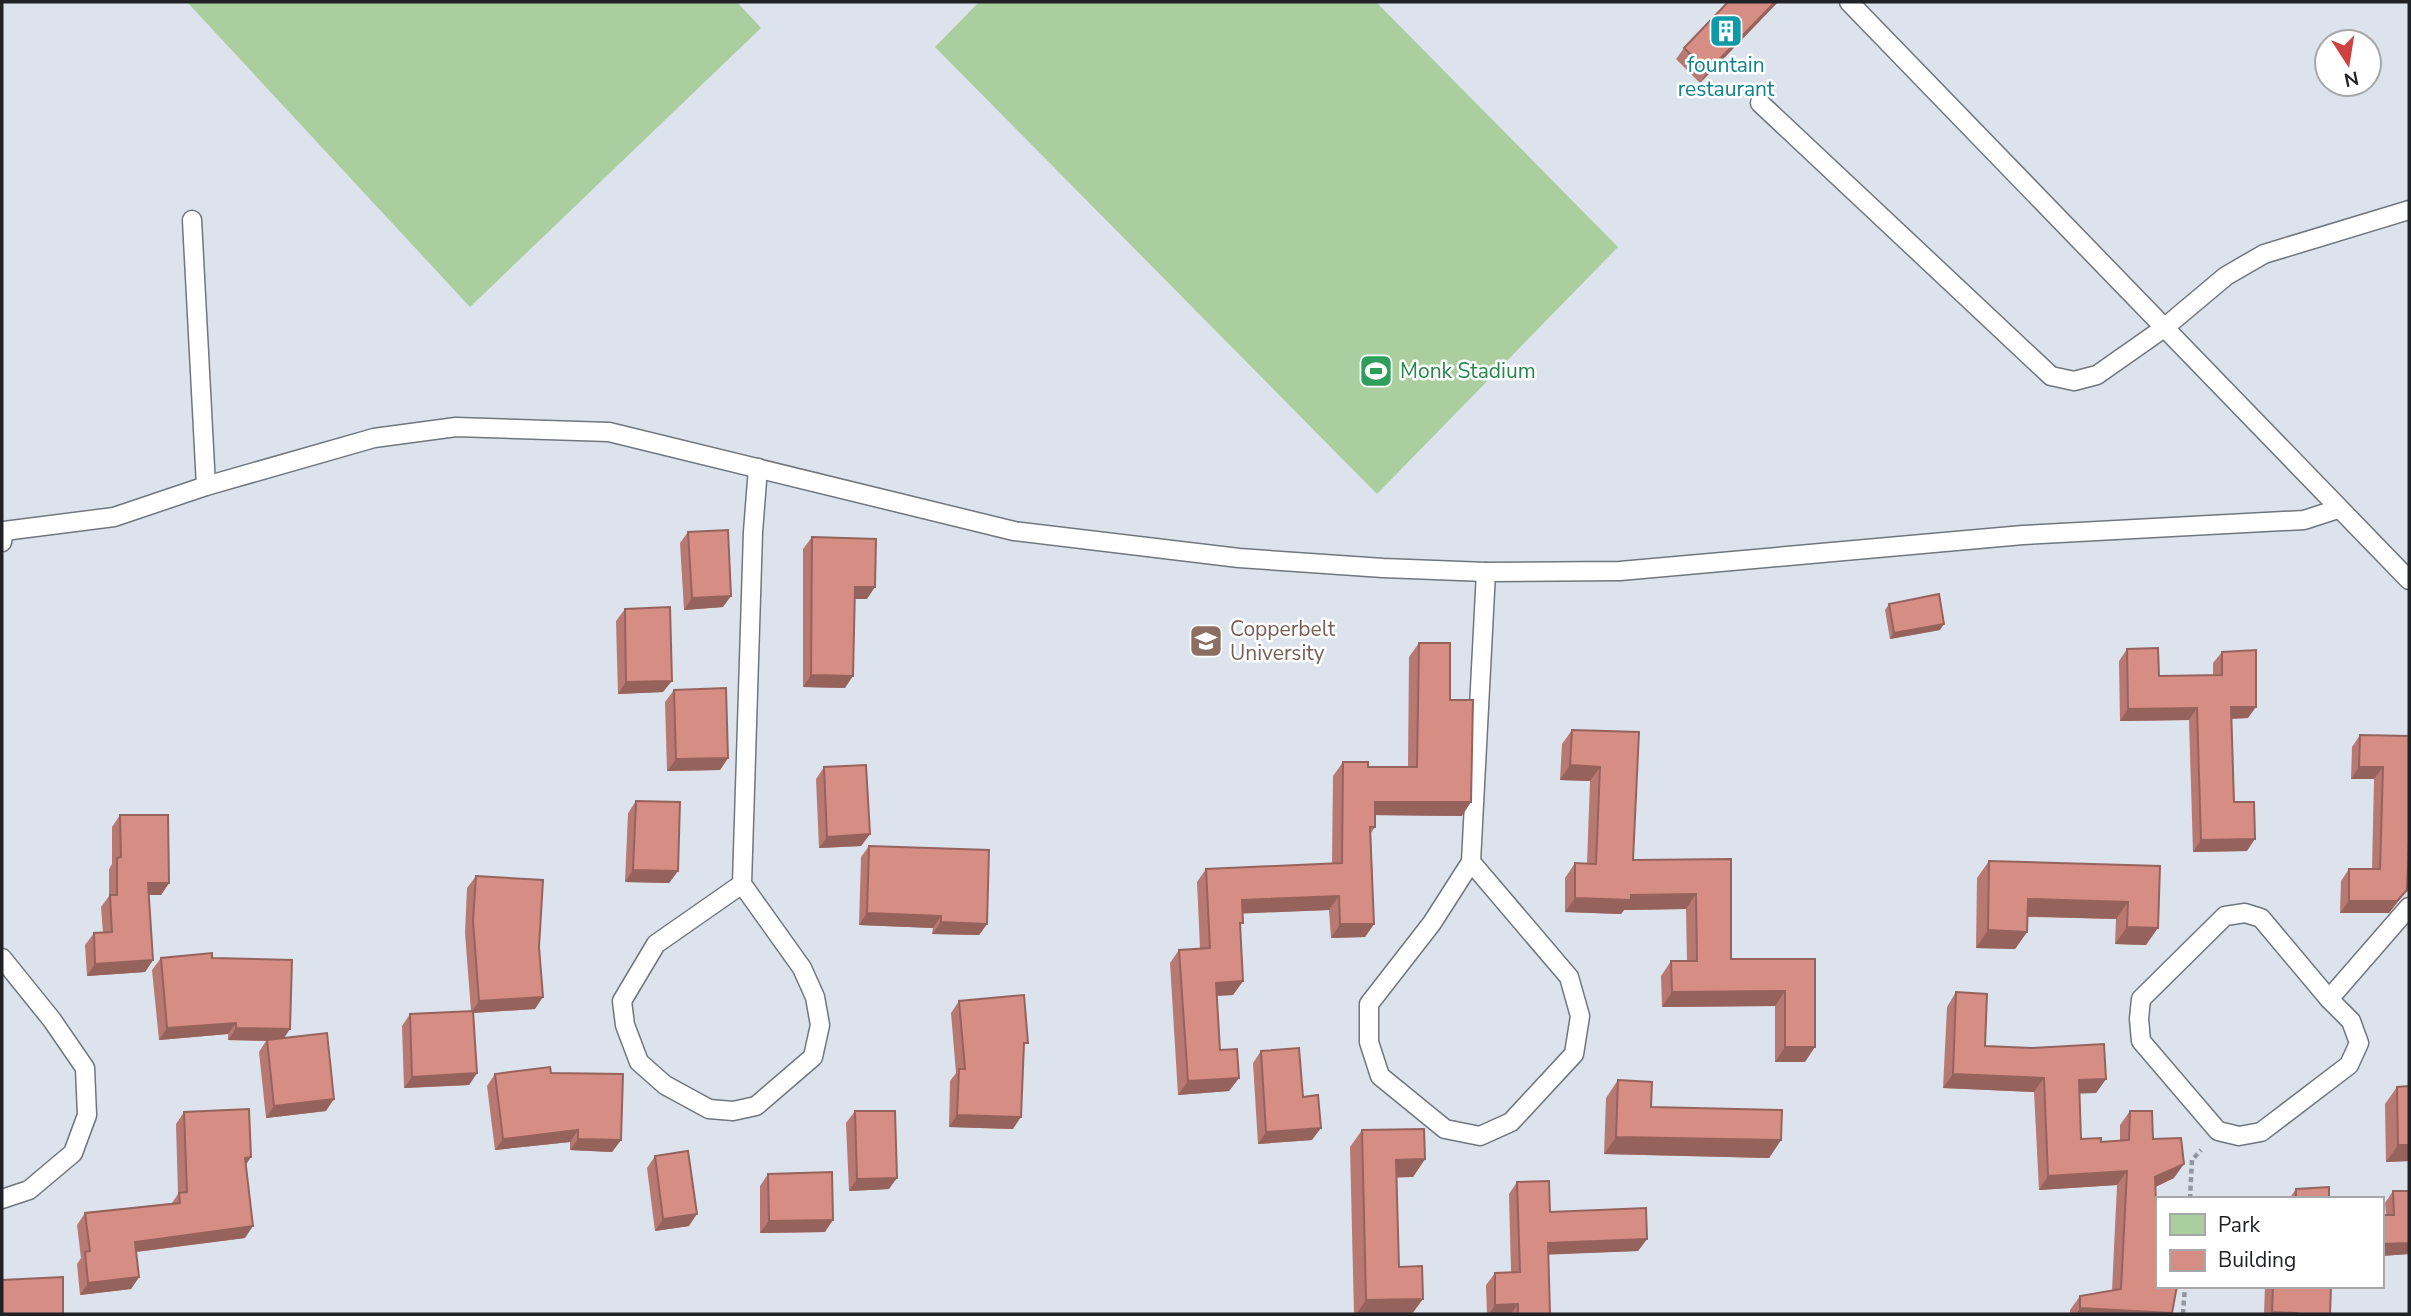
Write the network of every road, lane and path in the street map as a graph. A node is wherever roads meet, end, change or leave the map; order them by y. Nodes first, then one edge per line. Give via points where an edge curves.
1 (1849, 2) edge
2 (1760, 103) dead end
3 (2409, 210) edge
4 (192, 220) dead end
5 (2164, 328) junction
6 (758, 468) junction
7 (206, 486) junction
8 (2338, 509) junction
9 (2, 534) edge
10 (1486, 572) junction
11 (2409, 580) edge
12 (1471, 862) junction
13 (742, 884) junction
14 (2409, 907) edge
15 (2, 958) edge
16 (2329, 999) junction
17 (2218, 1131) junction
18 (2190, 1197) edge
19 (2, 1199) edge
20 (2185, 1288) edge
21 (2183, 1314) edge

1 - 5 lane
2 - 5 lane via 2051,376 2074,381 2097,375
3 - 5 lane via 2264,254 2226,276
4 - 7 lane
5 - 8 lane
6 - 7 lane via 609,432 456,427 374,438
6 - 10 lane via 1014,531 1239,558
6 - 13 lane
7 - 9 lane via 114,517
8 - 10 lane via 2304,520 2023,535 1620,571
8 - 11 lane
10 - 12 lane
12 - 12 lane via 1569,977 1580,1016 1574,1054 1511,1122 1480,1136 1445,1129 1380,1076 1369,1042 1369,1004 1432,923
13 - 13 lane via 802,968 820,1025 813,1057 756,1107 709,1109 665,1084 639,1062 625,1025 622,1001 656,944
14 - 16 lane
15 - 19 lane via 85,1068 87,1115 73,1153 29,1190
16 - 17 lane via 2351,1021 2359,1043 2349,1065 2260,1132 2239,1136
16 - 17 lane via 2261,918 2245,914 2225,916 2141,999 2141,1041
17 - 18 path via 2192,1160
20 - 21 path

